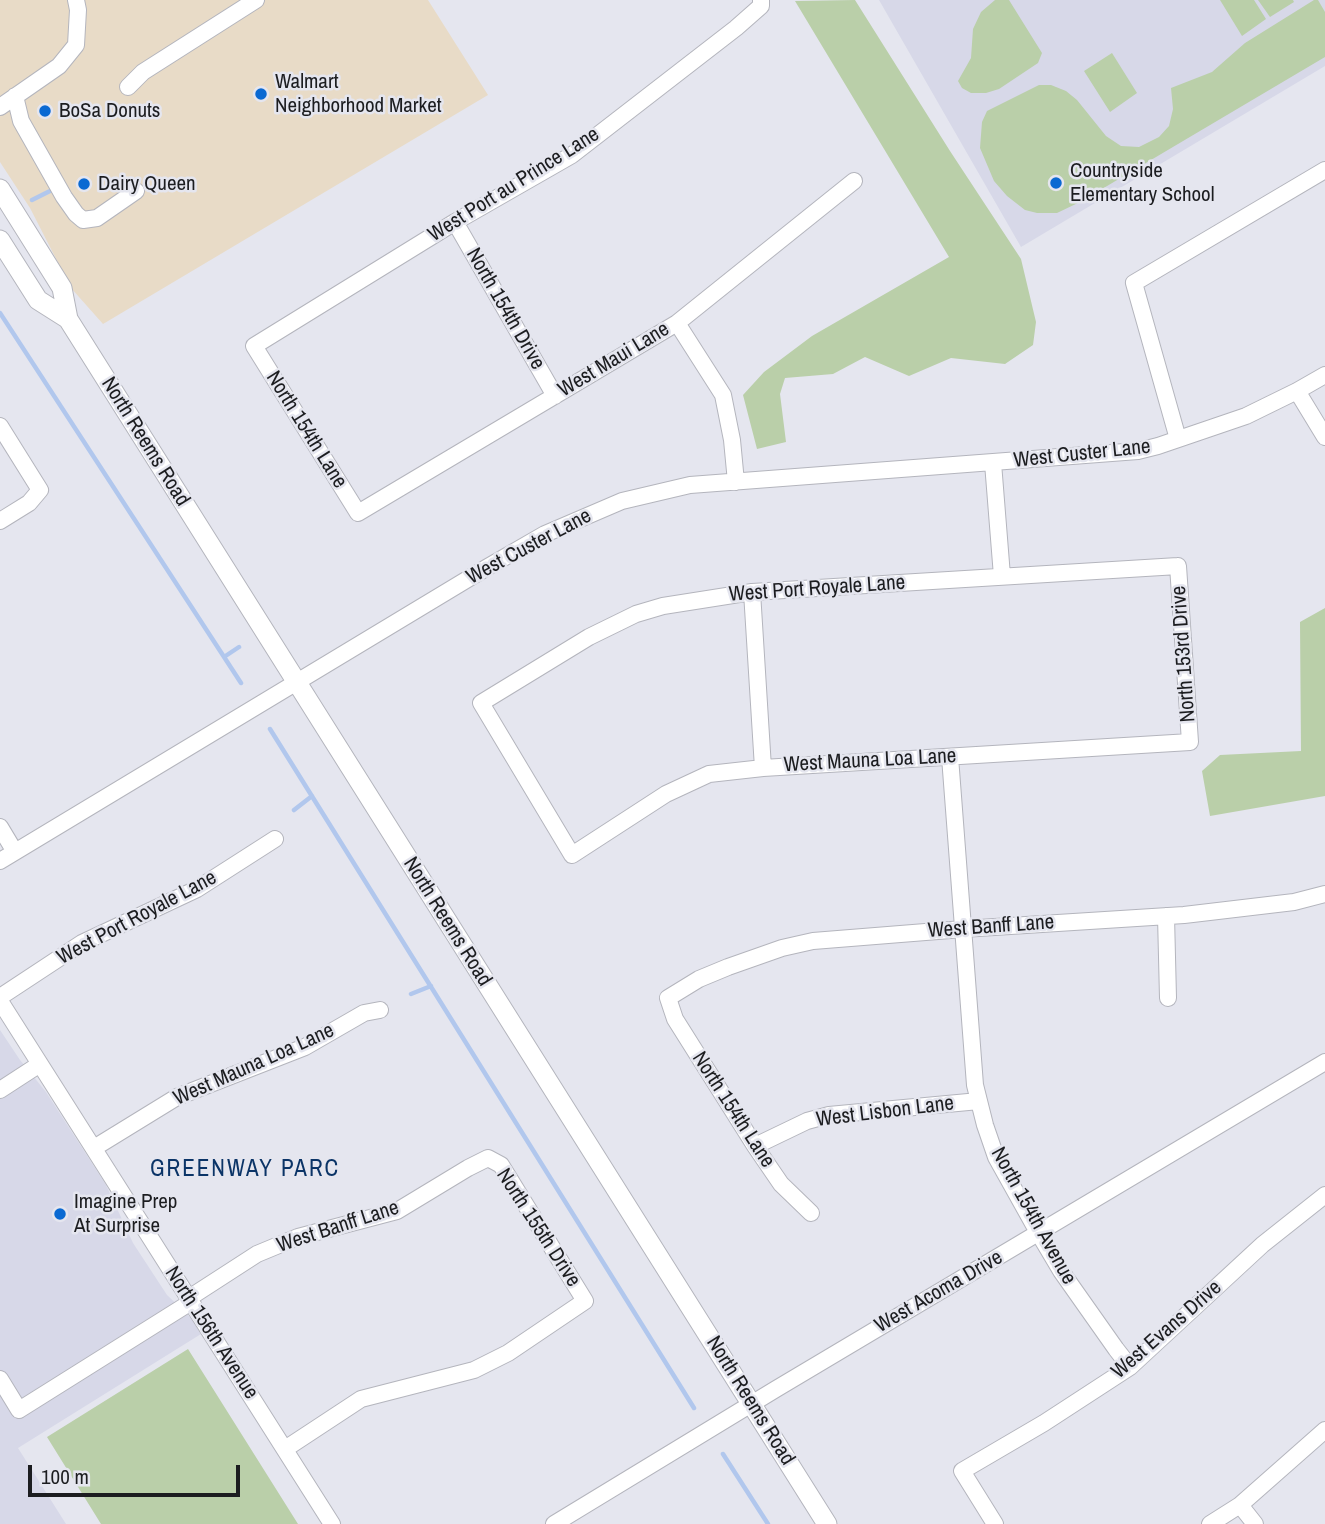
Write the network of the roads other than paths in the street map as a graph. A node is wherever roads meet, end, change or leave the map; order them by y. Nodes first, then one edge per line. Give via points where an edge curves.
1 (76, 0) edge
2 (256, 0) edge
3 (761, 3) edge
4 (128, 87) dead end
5 (15, 96) junction
6 (0, 107) edge
7 (1325, 170) edge
8 (854, 181) dead end
9 (0, 189) edge
10 (136, 191) dead end
11 (455, 222) junction
12 (0, 240) edge
13 (68, 319) junction
14 (677, 323) junction
15 (254, 346) joint
16 (1325, 375) edge
17 (1297, 391) junction
18 (555, 396) junction
19 (0, 426) edge
20 (1325, 437) edge
21 (1178, 439) junction
22 (993, 463) junction
23 (736, 482) junction
24 (358, 513) joint
25 (0, 521) edge
26 (1178, 566) joint
27 (1002, 576) junction
28 (752, 592) junction
29 (296, 682) junction
30 (1190, 742) joint
31 (950, 757) junction
32 (763, 768) junction
33 (0, 827) edge
34 (275, 839) dead end
35 (15, 852) junction
36 (572, 855) joint
37 (0, 861) edge
38 (1325, 894) edge
39 (1166, 916) junction
40 (963, 929) junction
41 (668, 998) joint
42 (1168, 998) dead end
43 (0, 999) edge
44 (380, 1010) dead end
45 (1325, 1062) edge
46 (40, 1064) junction
47 (1, 1087) edge
48 (979, 1101) junction
49 (755, 1146) junction
50 (94, 1148) junction
51 (488, 1158) joint
52 (1325, 1195) edge
53 (811, 1213) dead end
54 (1039, 1234) junction
55 (190, 1300) junction
56 (1130, 1367) junction
57 (0, 1379) edge
58 (751, 1404) junction
59 (1325, 1430) edge
60 (285, 1449) junction
61 (1240, 1505) junction
62 (332, 1524) edge
63 (554, 1524) edge
64 (827, 1524) edge
65 (995, 1524) edge
66 (1210, 1524) edge
67 (1255, 1524) edge

1 - 5 street via 76,45 59,66
2 - 4 street via 142,72
3 - 11 street, West Port au Prince Lane via 736,29 572,155
5 - 6 street
5 - 10 street via 21,121 64,197 83,220 97,218
7 - 21 street via 1133,283
8 - 14 street, West Maui Lane
9 - 13 main road, North Reems Road via 62,288
11 - 15 street, West Port au Prince Lane
11 - 18 street, North 154th Drive
12 - 13 main road, North Reems Road via 38,300
13 - 29 main road, North Reems Road
14 - 18 street, West Maui Lane
14 - 23 street via 723,395
15 - 24 street, North 154th Lane
16 - 17 street, West Custer Lane
17 - 20 street
17 - 21 street, West Custer Lane via 1246,416
18 - 24 street, West Maui Lane
19 - 25 street via 40,490 29,503
21 - 22 street, West Custer Lane via 1138,451
22 - 23 street, West Custer Lane
22 - 27 street
23 - 29 street, West Custer Lane via 653,493 570,522
26 - 27 street, West Port Royale Lane
26 - 30 street, North 153rd Drive
27 - 28 street, West Port Royale Lane
28 - 32 street
28 - 36 street, West Port Royale Lane via 636,614 561,653 481,703
29 - 35 street, West Custer Lane
29 - 58 main road, North Reems Road
30 - 31 street, West Mauna Loa Lane
31 - 32 street, West Mauna Loa Lane
31 - 40 street, North 154th Avenue
32 - 36 street, West Mauna Loa Lane via 709,775 666,794
33 - 35 street
34 - 43 street, West Port Royale Lane via 197,889 82,943
35 - 37 street, West Custer Lane
38 - 39 street, West Banff Lane via 1294,902
39 - 40 street, West Banff Lane
39 - 42 street
40 - 41 street, West Banff Lane via 813,941 782,948 699,979
40 - 48 street, North 154th Avenue
41 - 49 street, North 154th Lane via 675,1019
43 - 46 street, North 156th Avenue
44 - 50 street, West Mauna Loa Lane via 364,1013 305,1047 177,1097
45 - 54 street, West Acoma Drive
46 - 47 street
46 - 50 street, North 156th Avenue
48 - 49 street, West Lisbon Lane via 829,1115
48 - 54 street, North 154th Avenue via 996,1157
49 - 53 street, North 154th Lane via 781,1184
50 - 55 street, North 156th Avenue
51 - 55 street, West Banff Lane via 397,1212 298,1237 257,1254
51 - 60 street, North 155th Drive via 501,1165 585,1301 508,1353 474,1370 361,1399
52 - 56 street, West Evans Drive via 1262,1245
54 - 56 street, North 154th Avenue
54 - 58 street, West Acoma Drive
55 - 57 street, West Banff Lane via 19,1410
55 - 60 street, North 156th Avenue
56 - 65 street, West Evans Drive via 962,1471
58 - 63 street, West Acoma Drive
58 - 64 main road, North Reems Road
59 - 61 street
60 - 62 street, North 156th Avenue
61 - 66 street
61 - 67 street

